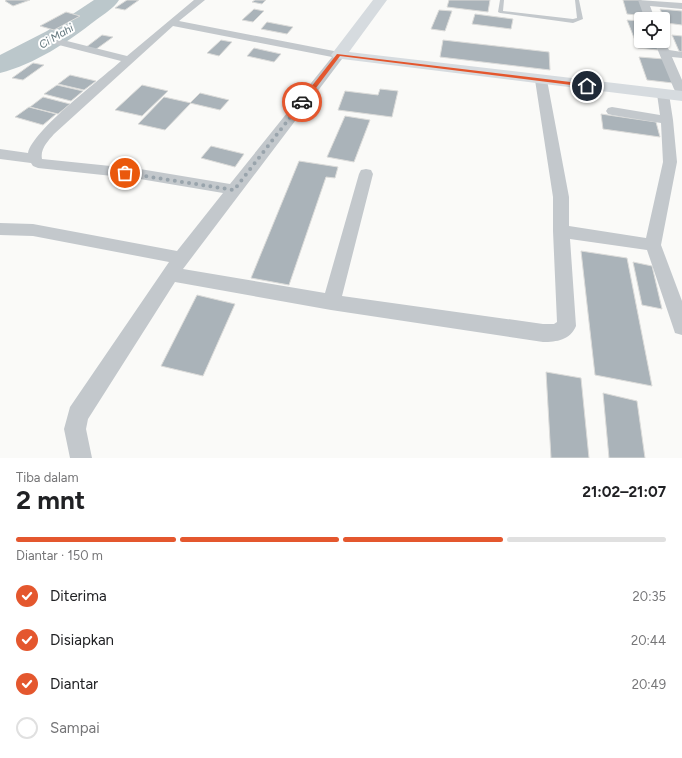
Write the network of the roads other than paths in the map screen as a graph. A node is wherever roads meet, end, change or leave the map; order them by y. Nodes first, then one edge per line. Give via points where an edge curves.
1 (200, 0) edge
2 (380, 0) edge
3 (502, 0) edge
4 (577, 0) edge
5 (643, 1) edge
6 (682, 6) edge
7 (647, 12) edge
8 (171, 23) junction
9 (59, 42) dead end
10 (662, 48) edge
11 (664, 53) junction
12 (339, 54) junction
13 (682, 55) edge
14 (129, 60) junction
15 (541, 80) junction
16 (681, 93) edge
17 (663, 94) junction
18 (612, 111) dead end
19 (667, 120) junction
20 (0, 154) edge
21 (34, 159) junction
22 (366, 174) dead end
23 (234, 190) junction
24 (0, 230) edge
25 (561, 231) junction
26 (653, 245) junction
27 (181, 258) junction
28 (170, 274) junction
29 (331, 302) junction
30 (682, 327) edge
31 (81, 458) edge

1 - 8 street
2 - 12 street
3 - 4 lane via 500,12 573,21 580,19
5 - 6 street
5 - 7 street
8 - 12 street
8 - 14 street
9 - 14 street
10 - 11 street
11 - 13 street
11 - 16 street
12 - 15 street
12 - 23 street
14 - 21 street via 49,131 38,146
15 - 17 street
15 - 25 street via 561,197
16 - 17 street
17 - 19 street
18 - 19 street
19 - 26 street via 670,162
20 - 21 street
21 - 23 street via 38,163 140,174
22 - 29 street
23 - 27 street
24 - 27 street via 33,230
25 - 26 street
25 - 29 street via 567,326 557,333
26 - 30 street
27 - 28 street
28 - 29 street
28 - 31 street via 78,415 75,429

